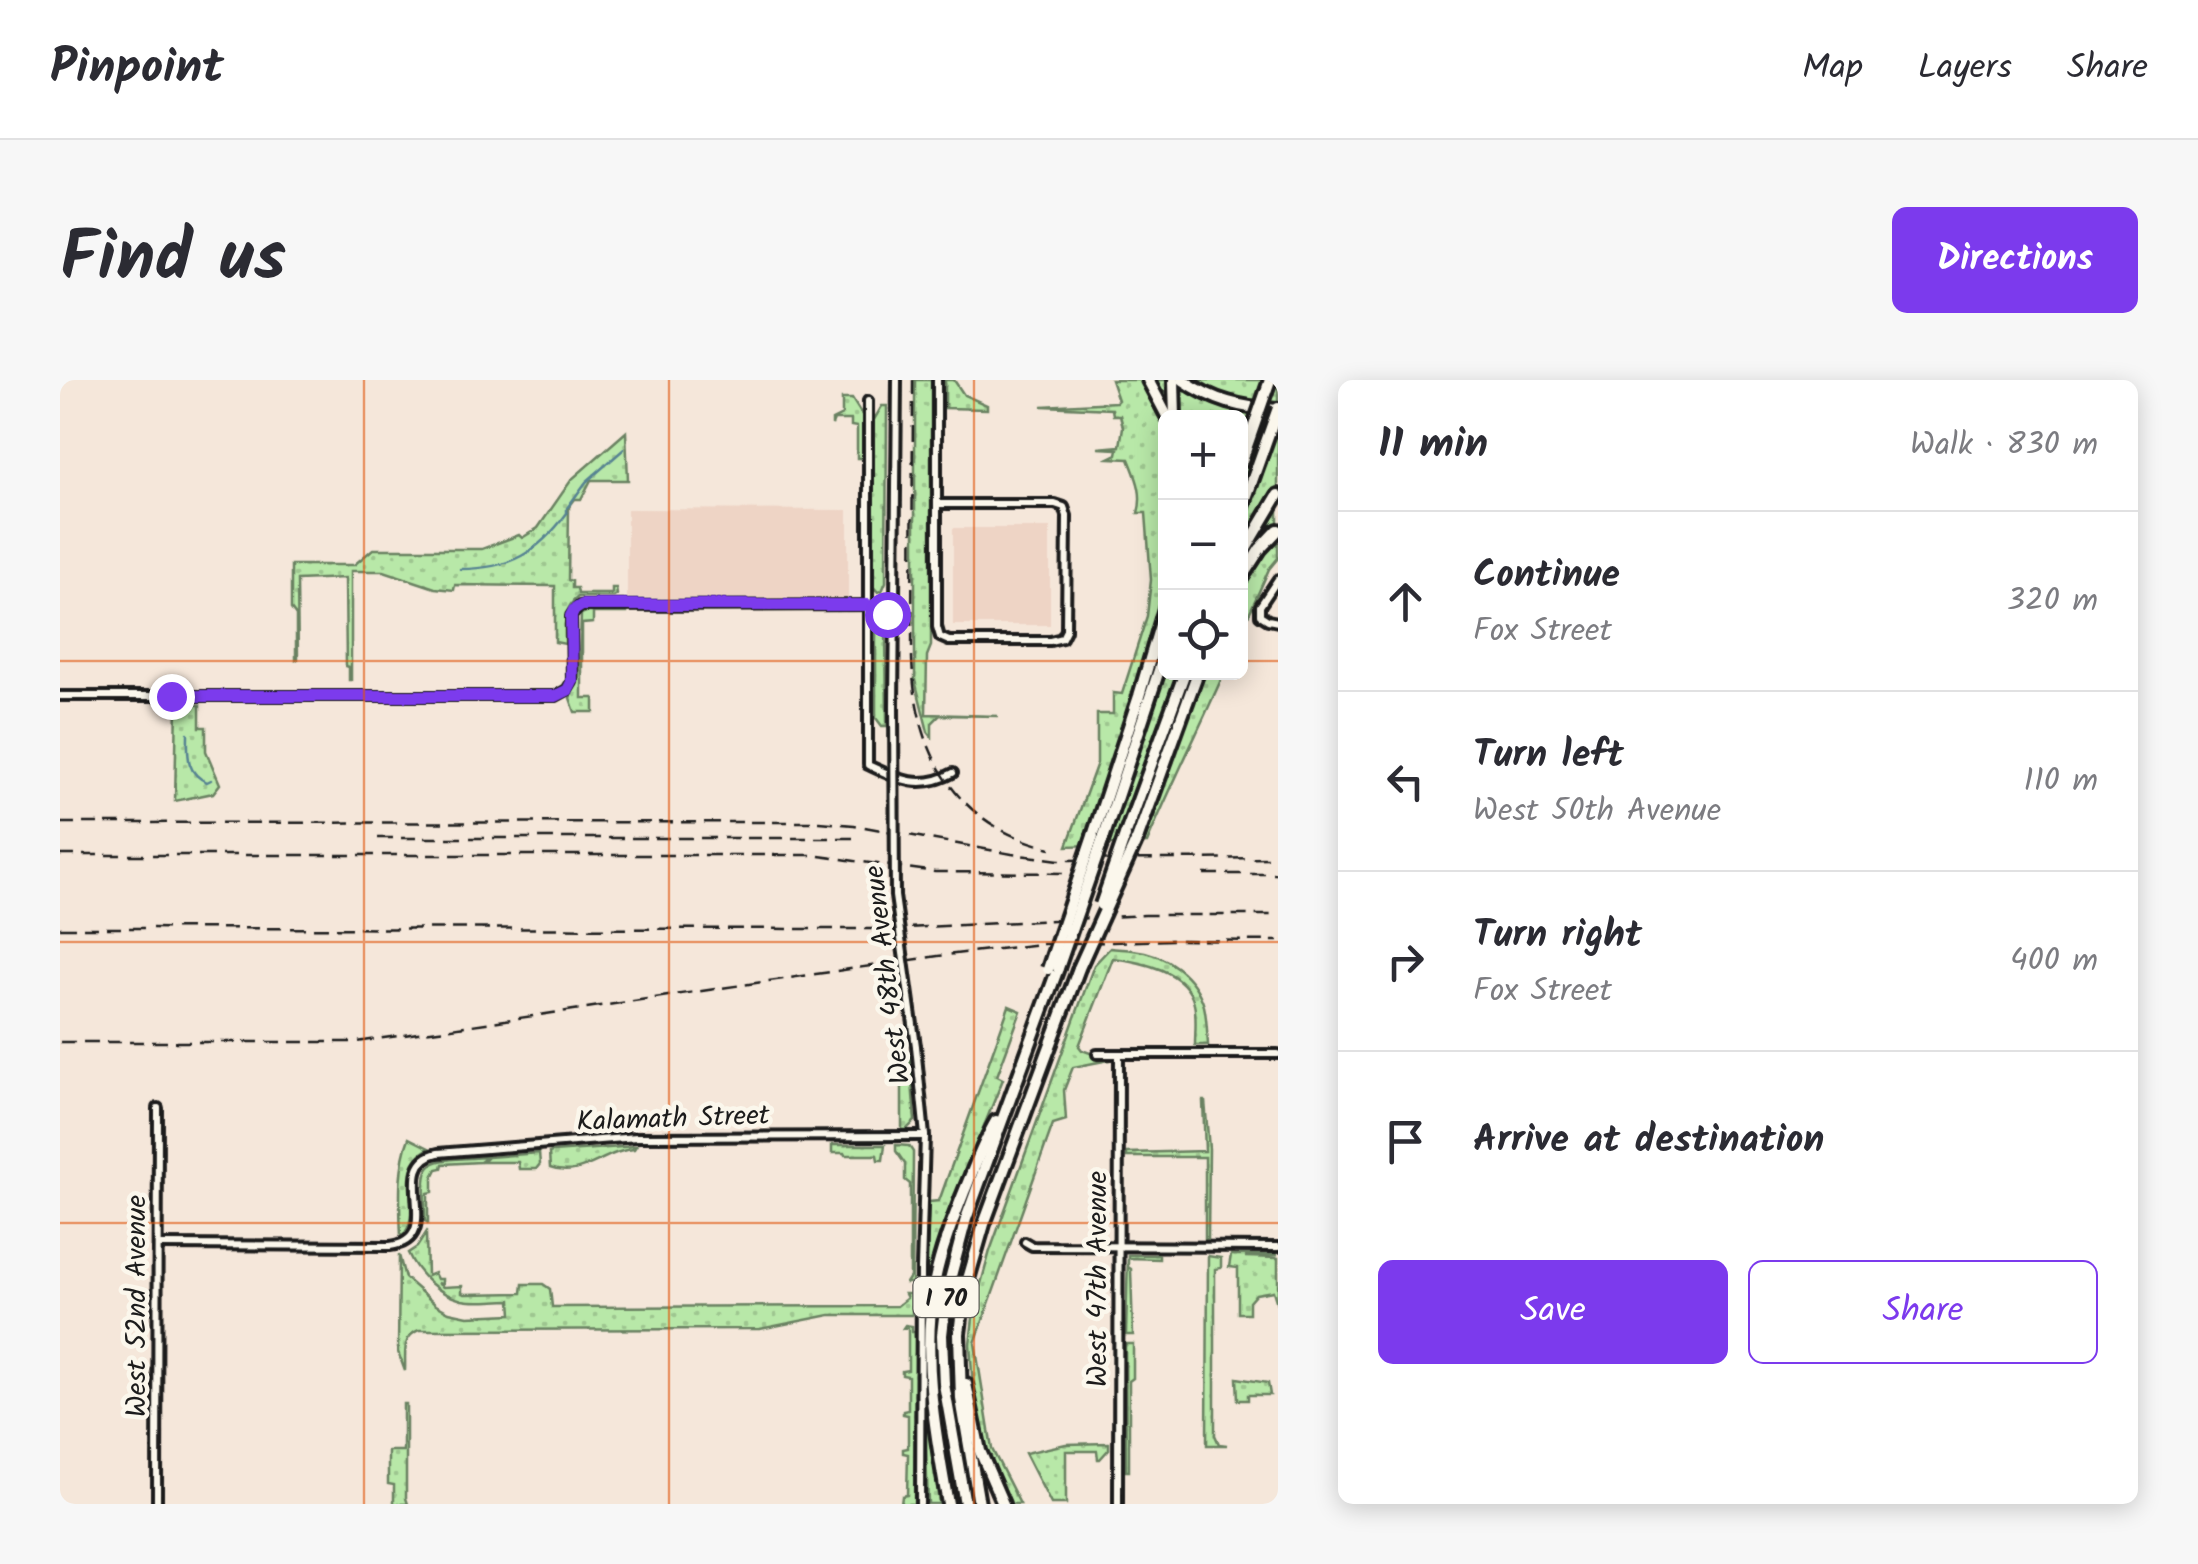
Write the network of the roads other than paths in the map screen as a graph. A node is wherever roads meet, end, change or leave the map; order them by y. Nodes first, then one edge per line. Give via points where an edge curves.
1 (897, 380) edge
2 (937, 380) edge
3 (1148, 380) edge
4 (1179, 380) edge
5 (1270, 380) edge
6 (868, 400) dead end
7 (1278, 409) edge
8 (1164, 410) edge
9 (1177, 410) edge
10 (1248, 443) edge
11 (1278, 494) edge
12 (1245, 500) edge
13 (937, 504) junction
14 (1278, 530) edge
15 (1248, 544) edge
16 (1248, 568) edge
17 (1278, 579) edge
18 (895, 604) junction
19 (868, 605) junction
20 (1278, 622) edge
21 (895, 632) junction
22 (1158, 632) edge
23 (1158, 674) edge
24 (1161, 680) edge
25 (1182, 680) edge
26 (1195, 680) edge
27 (60, 696) edge
28 (1128, 766) junction
29 (953, 773) dead end
30 (1098, 836) junction
31 (1078, 968) junction
32 (1097, 1054) dead end
33 (1119, 1054) junction
34 (1278, 1054) edge
35 (1009, 1098) junction
36 (158, 1108) dead end
37 (925, 1136) junction
38 (1025, 1242) dead end
39 (158, 1245) junction
40 (1119, 1246) junction
41 (1278, 1246) edge
42 (959, 1334) junction
43 (157, 1504) edge
44 (920, 1504) edge
45 (948, 1504) edge
46 (965, 1504) edge
47 (979, 1504) edge
48 (1003, 1504) edge
49 (1118, 1504) edge

1 - 18 street, West 48th Avenue
2 - 13 street
3 - 8 highway
4 - 7 highway via 1234,406
4 - 9 highway
5 - 10 highway, bridge
6 - 19 street
7 - 12 highway, bridge
11 - 15 highway
13 - 13 street via 1064,507 1062,638 940,637
14 - 16 highway
17 - 20 street via 1260,606 1260,615
18 - 19 street
18 - 21 street, West 48th Avenue
19 - 21 street via 888,615
19 - 27 street via 582,605 571,619 572,682 560,695
19 - 29 street via 868,765 919,782
21 - 37 street, West 48th Avenue, bridge via 895,896
22 - 30 highway
23 - 28 highway
24 - 28 highway, I 70
25 - 31 highway, I 70, bridge
26 - 31 highway, bridge via 1138,836
28 - 30 highway, I 70
30 - 35 highway, I 70, bridge
31 - 42 highway, I 70 via 984,1224
32 - 33 street
33 - 34 street
33 - 40 street, West 47th Avenue
35 - 45 highway via 968,1183 934,1287 932,1390
35 - 46 highway, I 70 via 961,1234 944,1306 944,1384
36 - 39 street, West 52nd Avenue
37 - 39 street, Kalamath Street via 637,1137 432,1154 416,1173 416,1222 402,1244
37 - 44 street, West 48th Avenue
38 - 40 street
39 - 43 street, West 52nd Avenue
40 - 41 street
40 - 49 street, West 47th Avenue
42 - 47 highway, I 70 via 961,1399
42 - 48 highway via 976,1434

